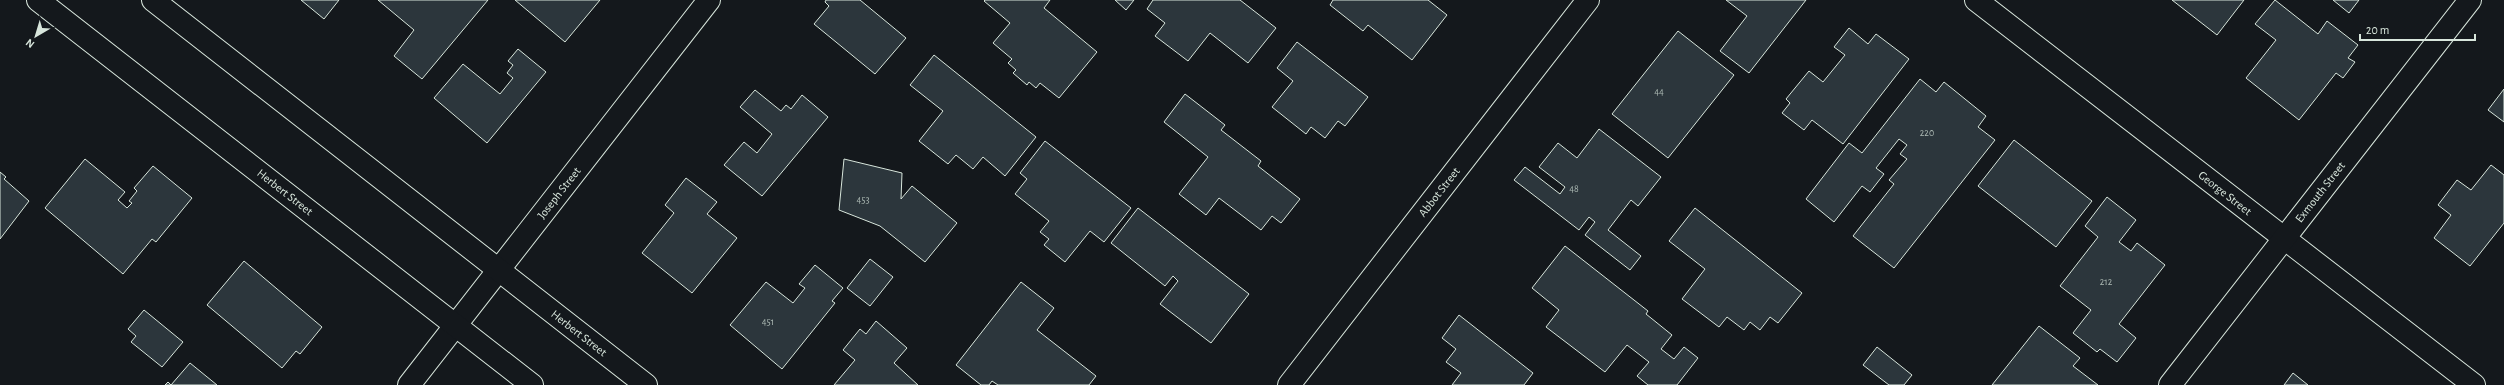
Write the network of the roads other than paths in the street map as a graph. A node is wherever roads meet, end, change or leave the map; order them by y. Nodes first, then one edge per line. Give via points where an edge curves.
1 (38, 0) edge
2 (153, 0) edge
3 (709, 0) edge
4 (1588, 0) edge
5 (1976, 0) edge
6 (2470, 0) edge
7 (2283, 239) junction
8 (499, 271) junction
9 (455, 325) junction
10 (408, 385) edge
11 (532, 385) edge
12 (646, 385) edge
13 (1289, 385) edge
14 (2170, 385) edge
15 (2474, 385) edge

1 - 9 street, Herbert Street
2 - 8 street, Herbert Street
3 - 8 street, Joseph Street
4 - 13 street, Abbot Street
5 - 7 street, George Street
6 - 7 street, Exmouth Street
7 - 14 street, Exmouth Street
7 - 15 street, George Street
8 - 9 street, Joseph Street
8 - 12 street, Herbert Street
9 - 10 street, Joseph Street
9 - 11 street, Herbert Street

